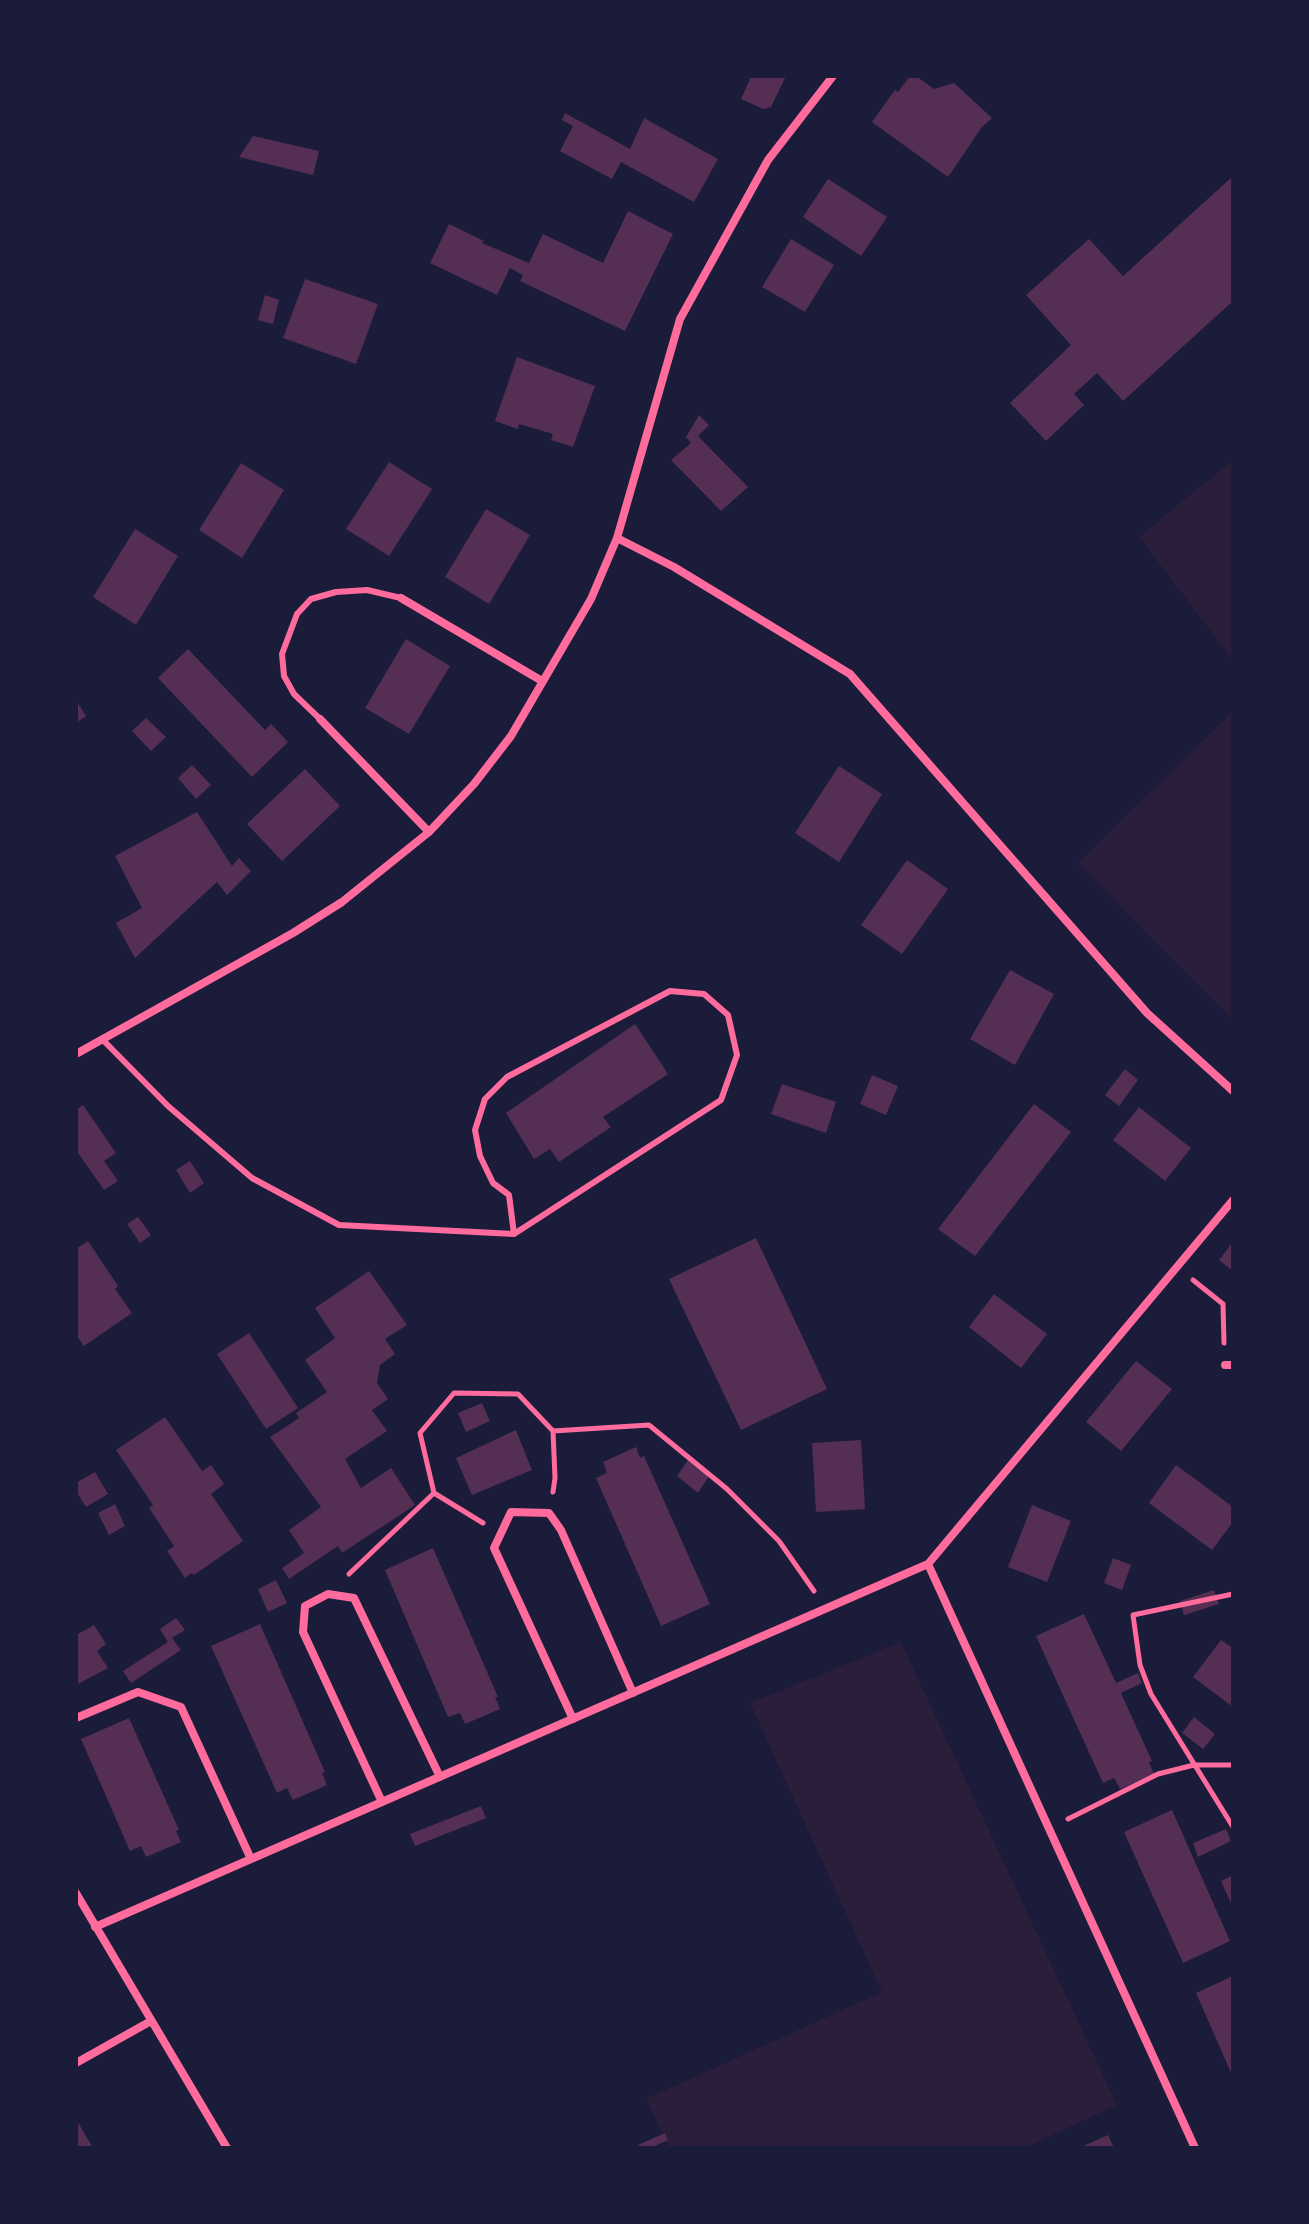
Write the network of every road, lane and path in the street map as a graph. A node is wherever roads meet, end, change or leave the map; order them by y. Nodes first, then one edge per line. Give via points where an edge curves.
1 (833, 76) edge
2 (617, 538) junction
3 (401, 598) joint
4 (542, 681) junction
5 (320, 719) joint
6 (429, 832) junction
7 (102, 1039) junction
8 (76, 1054) edge
9 (1233, 1091) edge
10 (1233, 1200) edge
11 (514, 1234) junction
12 (1196, 1284) dead end
13 (1229, 1365) edge
14 (553, 1431) junction
15 (434, 1493) junction
16 (549, 1513) junction
17 (501, 1533) junction
18 (928, 1564) junction
19 (328, 1594) junction
20 (1233, 1594) edge
21 (826, 1608) junction
22 (633, 1693) junction
23 (76, 1718) edge
24 (573, 1719) junction
25 (1194, 1765) junction
26 (1233, 1765) edge
27 (440, 1777) junction
28 (382, 1802) junction
29 (1233, 1827) edge
30 (1049, 1828) junction
31 (251, 1859) junction
32 (76, 1893) edge
33 (95, 1927) junction
34 (151, 2021) junction
35 (76, 2063) edge
36 (227, 2148) edge
37 (1195, 2148) edge

1 - 2 street via 768,160 680,319
2 - 4 street via 591,599
2 - 9 street via 850,674 1147,1013
3 - 4 street
3 - 5 lane via 367,590 336,592 311,599 297,614 282,654 284,676
4 - 6 street via 511,736
5 - 6 street
6 - 7 street via 342,902
7 - 8 street
7 - 11 lane via 168,1106 252,1178 339,1225
10 - 18 street
11 - 11 lane via 721,1100 737,1055 728,1015 704,994 670,991 507,1077 485,1099 475,1130 480,1156 493,1183 509,1195
12 - 13 path via 1223,1304
14 - 15 path via 518,1394 454,1393 420,1433
14 - 16 path via 555,1478
14 - 21 path via 649,1425 727,1489 779,1541
15 - 17 path
15 - 19 path
16 - 17 street via 511,1512
16 - 22 street
17 - 24 street via 494,1548
18 - 21 street
18 - 30 street
19 - 27 street via 354,1598
19 - 28 street via 305,1606 303,1632
20 - 25 path via 1133,1615 1140,1665 1151,1694
21 - 22 street
22 - 24 street
23 - 31 street via 138,1692 181,1707
24 - 27 street
25 - 26 path
25 - 29 path
25 - 30 path via 1158,1774
27 - 28 street
28 - 31 street
30 - 37 street
31 - 33 street
32 - 33 street
33 - 34 street
34 - 35 street
34 - 36 street

